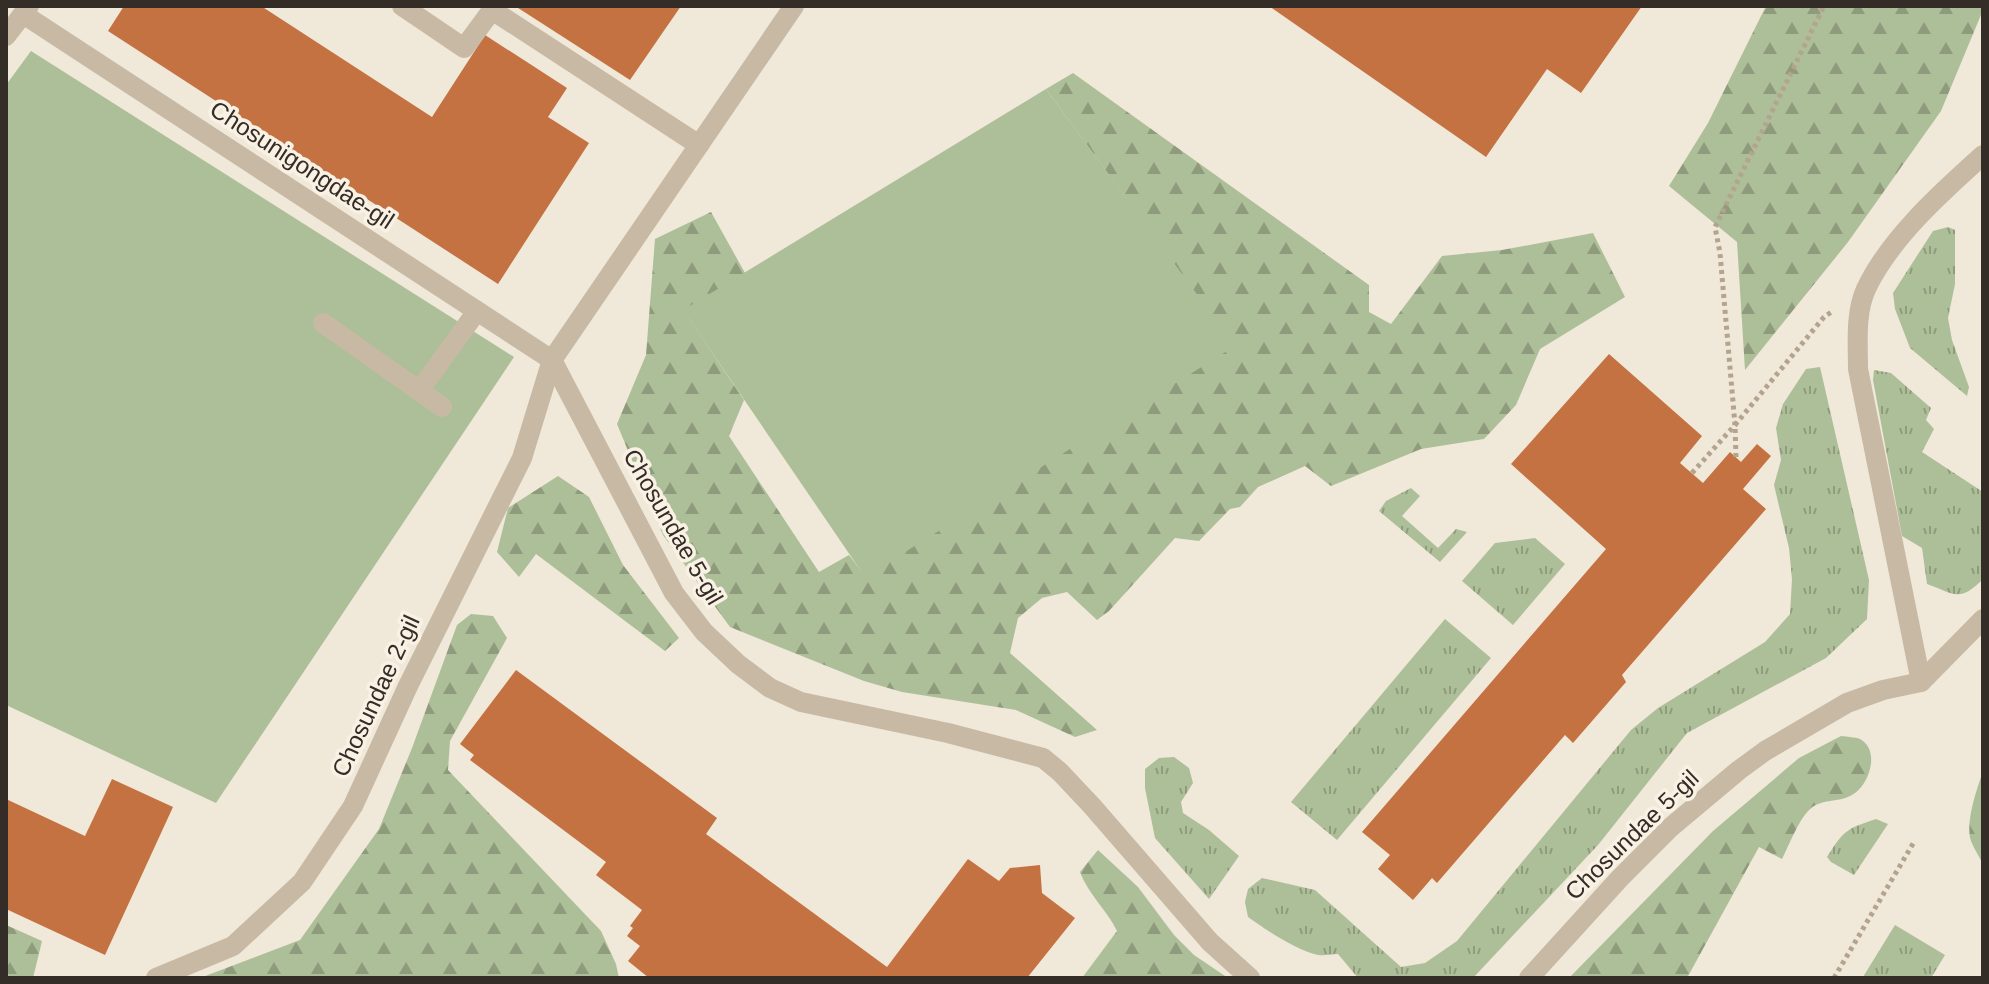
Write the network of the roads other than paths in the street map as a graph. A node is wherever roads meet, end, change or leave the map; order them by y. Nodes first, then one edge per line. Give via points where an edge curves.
1 (402, 6) edge
2 (794, 6) edge
3 (492, 8) edge
4 (26, 10) edge
5 (6, 36) edge
6 (699, 145) junction
7 (1983, 155) edge
8 (477, 311) junction
9 (323, 323) dead end
10 (552, 360) junction
11 (419, 391) junction
12 (442, 407) dead end
13 (1983, 619) edge
14 (1921, 682) junction
15 (156, 978) edge
16 (1250, 978) edge
17 (1529, 978) edge

1 - 3 street via 464,48
2 - 6 street
3 - 6 street
4 - 5 street, Chosunigongdae-gil
4 - 8 street, Chosunigongdae-gil
6 - 10 street
7 - 14 street via 1892,247 1865,291 1859,322 1858,369
8 - 10 street, Chosunigongdae-gil
8 - 11 street
9 - 11 street
10 - 15 street, Chosundae 2-gil via 522,458 353,806 302,882 233,946
10 - 16 street, Chosundae 5-gil via 674,593 738,664 770,688 801,702 1043,758 1092,806 1210,942
11 - 12 street
13 - 14 street
14 - 17 street, Chosundae 5-gil via 1847,703 1752,760 1671,827

